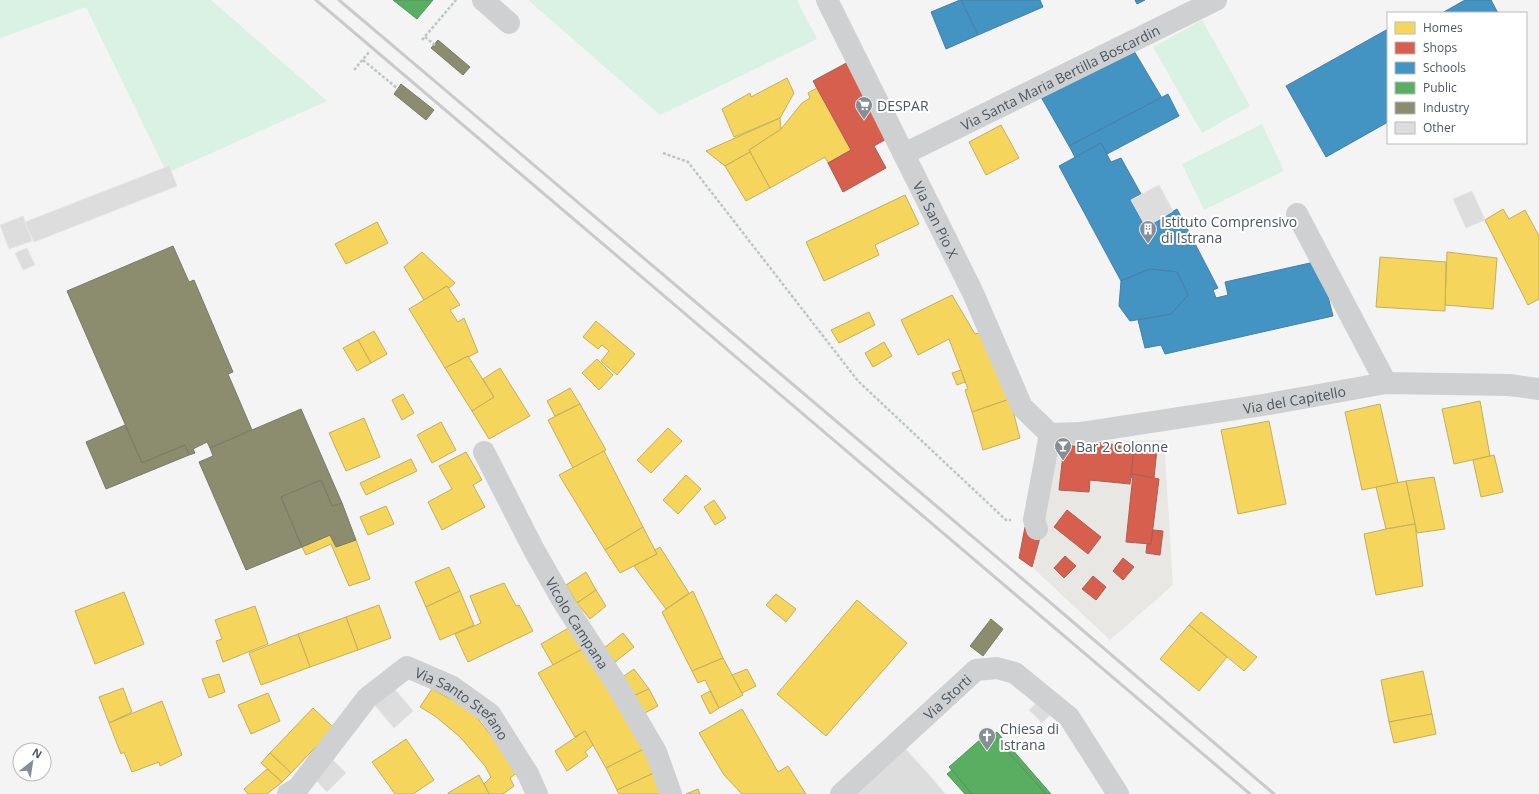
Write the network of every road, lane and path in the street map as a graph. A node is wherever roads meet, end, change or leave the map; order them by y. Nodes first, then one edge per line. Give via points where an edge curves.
1 (456, 0) edge
2 (483, 0) edge
3 (827, 0) edge
4 (1216, 0) edge
5 (509, 23) dead end
6 (425, 37) junction
7 (422, 40) dead end
8 (434, 45) dead end
9 (370, 51) dead end
10 (363, 60) junction
11 (354, 70) dead end
12 (398, 89) dead end
13 (663, 153) dead end
14 (904, 154) junction
15 (1297, 214) dead end
16 (1386, 383) junction
17 (1539, 389) edge
18 (1050, 434) junction
19 (484, 452) dead end
20 (1006, 520) dead end
21 (1037, 530) dead end
22 (288, 794) edge
23 (537, 794) edge
24 (671, 794) edge
25 (841, 794) edge
26 (1118, 794) edge

1 - 6 path
2 - 5 street
3 - 14 street, Via San Pio X
4 - 14 street, Via Santa Maria Bertilla Boscardin
6 - 7 path
6 - 8 path
9 - 10 path
10 - 11 path
10 - 12 path
13 - 20 path via 688,162 858,381
14 - 18 street, Via San Pio X via 973,292 1022,407
15 - 16 street
16 - 17 street, Via del Capitello via 1509,385
16 - 18 street, Via del Capitello via 1080,433
18 - 21 street via 1034,520
19 - 24 street, Vicolo Campana via 556,590 656,752
22 - 23 street, Via Santo Stefano via 298,788 367,698 407,667 451,686 490,714 528,774
25 - 26 street, Via Storti via 976,670 997,668 1015,672 1069,717

